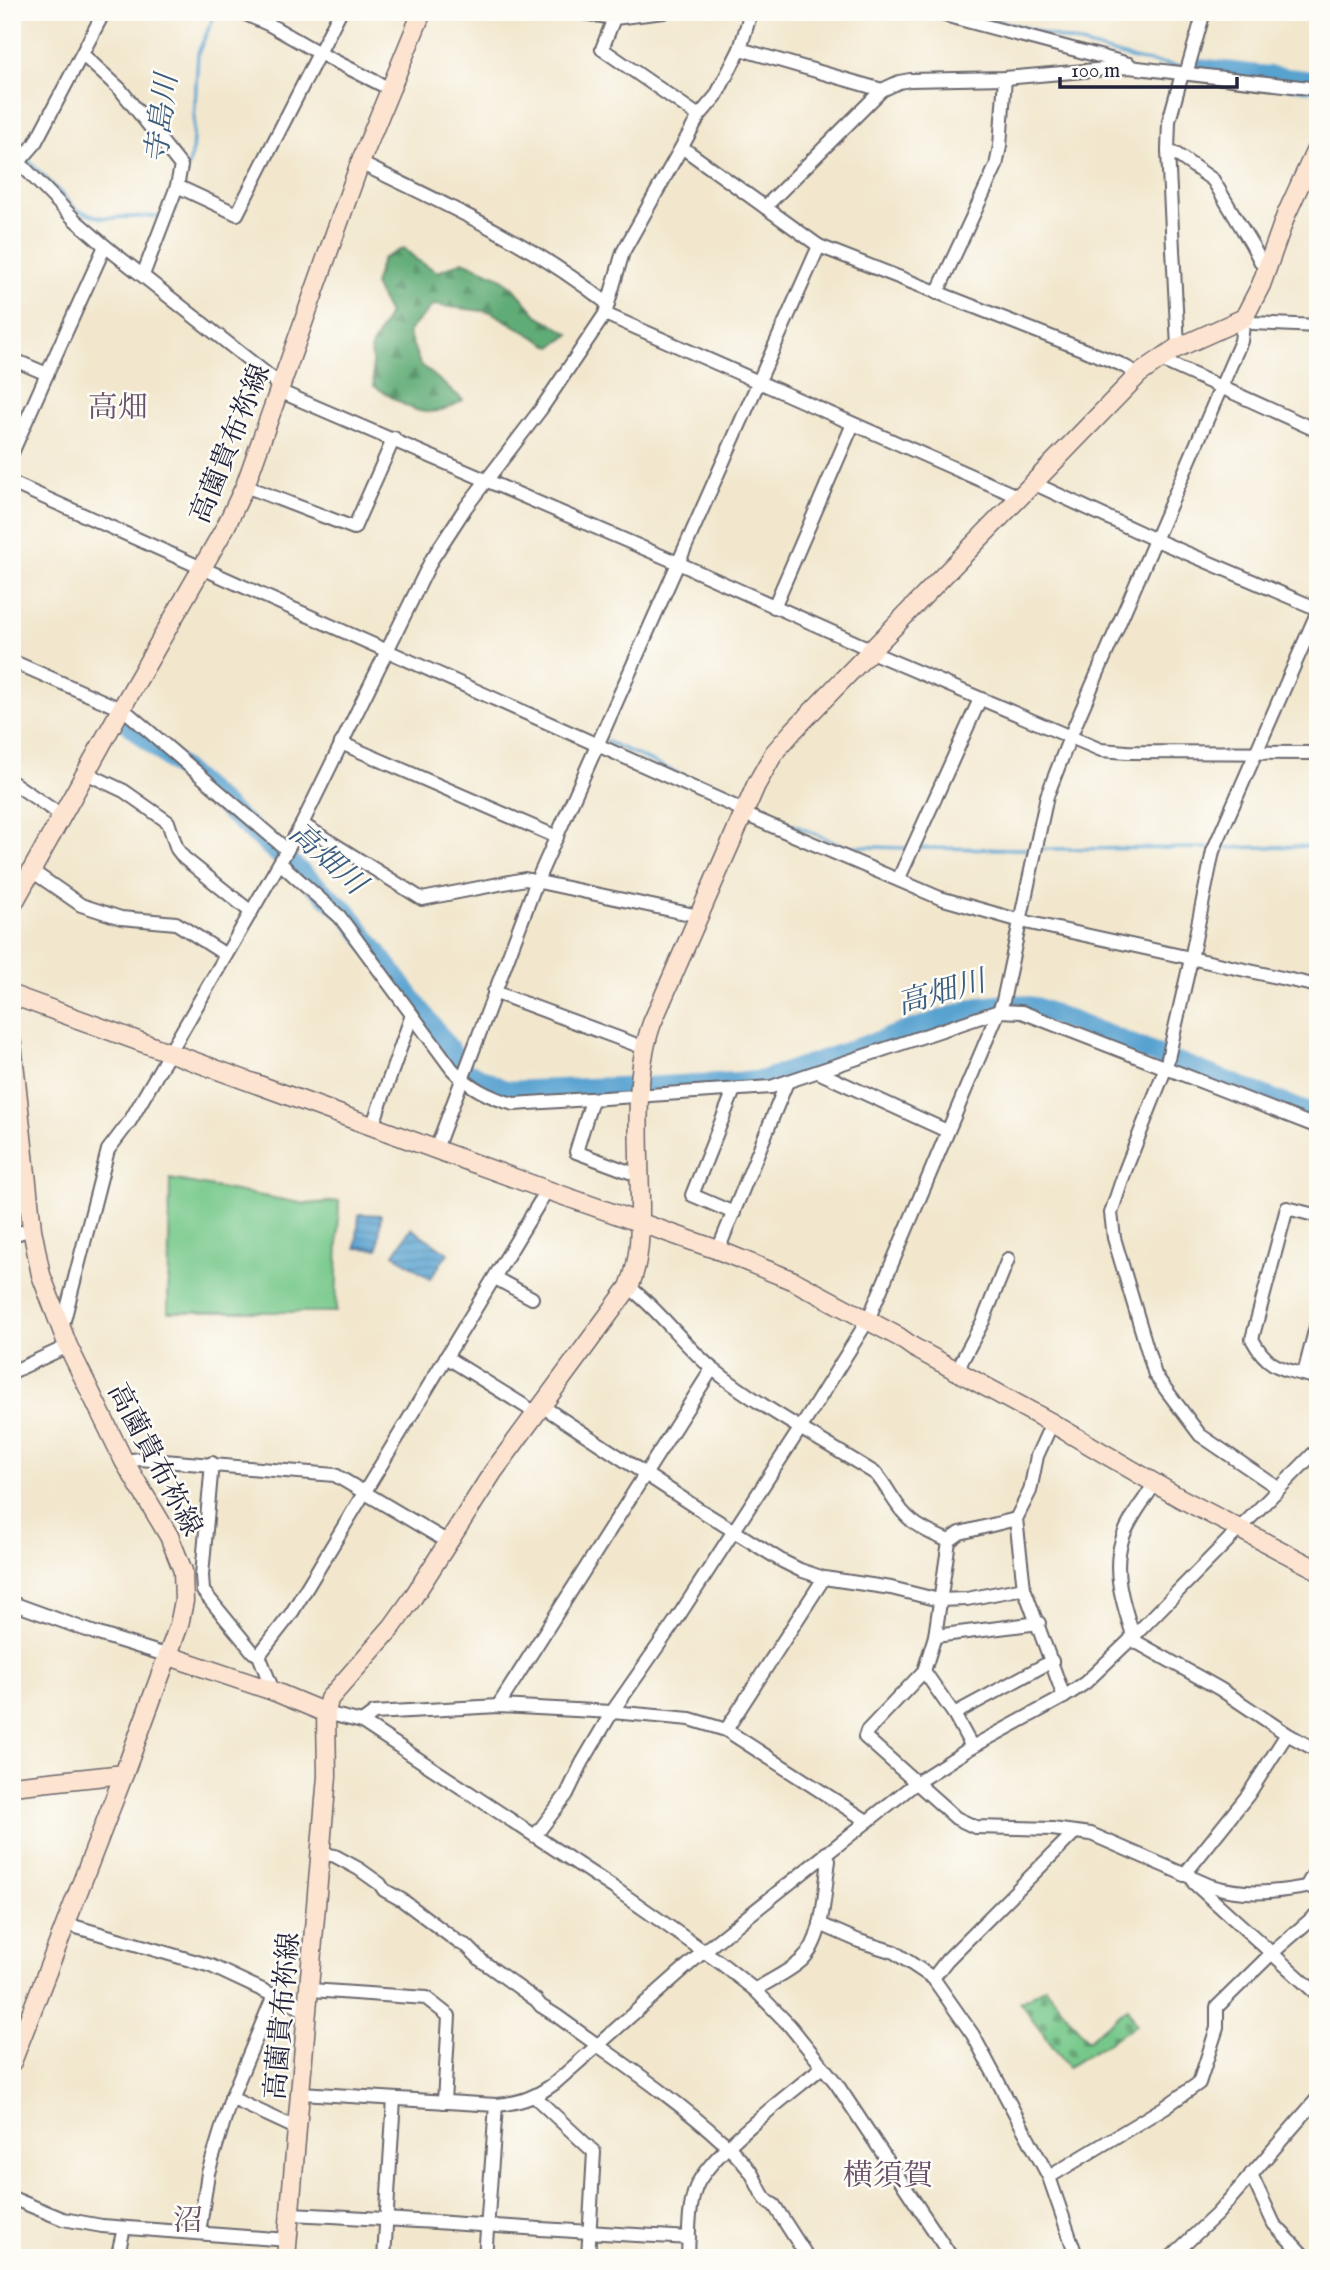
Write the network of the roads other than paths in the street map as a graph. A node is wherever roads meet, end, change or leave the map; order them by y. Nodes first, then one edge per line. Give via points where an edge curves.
1 (104, 12) edge
2 (241, 12) edge
3 (340, 12) edge
4 (422, 12) edge
5 (578, 12) edge
6 (664, 12) edge
7 (751, 12) edge
8 (933, 12) edge
9 (1204, 12) edge
10 (614, 18) junction
11 (740, 49) junction
12 (319, 53) junction
13 (83, 55) junction
14 (1139, 67) junction
15 (1186, 70) junction
16 (1005, 78) junction
17 (390, 89) junction
18 (1318, 89) edge
19 (882, 90) junction
20 (699, 116) junction
21 (1318, 145) edge
22 (684, 148) junction
23 (1168, 151) junction
24 (20, 157) edge
25 (360, 163) junction
26 (181, 187) junction
27 (765, 207) junction
28 (105, 246) junction
29 (819, 246) junction
30 (1266, 272) junction
31 (143, 275) junction
32 (937, 293) junction
33 (606, 309) junction
34 (1244, 318) junction
35 (1318, 326) edge
36 (1178, 347) junction
37 (12, 359) edge
38 (1161, 360) junction
39 (47, 374) junction
40 (1139, 374) junction
41 (759, 382) junction
42 (1222, 387) junction
43 (279, 391) junction
44 (853, 424) junction
45 (1318, 431) edge
46 (394, 438) junction
47 (12, 453) edge
48 (486, 479) junction
49 (12, 483) edge
50 (1033, 483) junction
51 (245, 486) junction
52 (1019, 497) junction
53 (1156, 540) junction
54 (678, 563) junction
55 (203, 567) junction
56 (774, 607) junction
57 (1318, 610) edge
58 (387, 650) junction
59 (872, 650) junction
60 (12, 661) edge
61 (980, 699) junction
62 (121, 709) junction
63 (1070, 737) junction
64 (341, 743) junction
65 (598, 743) junction
66 (1255, 751) junction
67 (1318, 753) edge
68 (86, 773) junction
69 (12, 782) edge
70 (746, 809) junction
71 (62, 816) junction
72 (302, 824) junction
73 (557, 837) junction
74 (283, 857) junction
75 (32, 871) junction
76 (899, 878) junction
77 (536, 883) junction
78 (12, 906) edge
79 (251, 912) junction
80 (699, 916) junction
81 (1021, 921) junction
82 (226, 955) junction
83 (1191, 959) junction
84 (1318, 986) edge
85 (494, 992) junction
86 (12, 995) edge
87 (1000, 1007) junction
88 (412, 1016) junction
89 (12, 1044) edge
90 (645, 1048) junction
91 (169, 1052) junction
92 (1167, 1062) junction
93 (818, 1072) junction
94 (462, 1079) junction
95 (787, 1082) junction
96 (734, 1090) junction
97 (640, 1097) junction
98 (592, 1100) junction
99 (372, 1126) junction
100 (1318, 1127) edge
101 (947, 1131) junction
102 (17, 1142) edge
103 (436, 1149) junction
104 (640, 1177) junction
105 (547, 1190) junction
106 (734, 1213) junction
107 (1318, 1216) edge
108 (640, 1223) junction
109 (32, 1228) junction
110 (12, 1235) edge
111 (719, 1250) junction
112 (1008, 1259) dead end
113 (495, 1278) junction
114 (629, 1287) junction
115 (532, 1298) dead end
116 (1318, 1319) edge
117 (868, 1320) junction
118 (65, 1339) junction
119 (446, 1357) junction
120 (712, 1369) junction
121 (957, 1370) junction
122 (12, 1372) edge
123 (1304, 1374) junction
124 (1318, 1378) edge
125 (539, 1410) junction
126 (1052, 1423) junction
127 (800, 1427) junction
128 (1318, 1449) edge
129 (124, 1461) junction
130 (212, 1463) junction
131 (646, 1474) junction
132 (1155, 1483) junction
133 (1278, 1488) junction
134 (365, 1492) junction
135 (1016, 1519) junction
136 (1239, 1529) junction
137 (733, 1530) junction
138 (949, 1541) junction
139 (448, 1542) junction
140 (1318, 1570) edge
141 (824, 1578) junction
142 (1024, 1588) junction
143 (939, 1600) junction
144 (12, 1603) edge
145 (1039, 1623) junction
146 (935, 1636) junction
147 (1131, 1639) junction
148 (260, 1654) junction
149 (169, 1656) junction
150 (1052, 1661) junction
151 (924, 1671) junction
152 (273, 1691) junction
153 (1064, 1697) junction
154 (498, 1706) junction
155 (612, 1712) junction
156 (326, 1713) junction
157 (954, 1714) junction
158 (362, 1722) junction
159 (726, 1730) junction
160 (1287, 1734) junction
161 (972, 1747) junction
162 (1318, 1751) edge
163 (124, 1774) junction
164 (917, 1782) junction
165 (12, 1786) edge
166 (867, 1821) junction
167 (1075, 1832) junction
168 (535, 1836) junction
169 (321, 1853) junction
170 (826, 1853) junction
171 (1318, 1866) edge
172 (1185, 1875) junction
173 (1312, 1886) edge
174 (1318, 1913) edge
175 (66, 1924) junction
176 (820, 1924) junction
177 (704, 1951) junction
178 (1271, 1954) junction
179 (933, 1978) junction
180 (311, 1990) junction
181 (755, 1990) junction
182 (274, 1995) junction
183 (1318, 1996) edge
184 (307, 2011) junction
185 (596, 2045) junction
186 (12, 2062) edge
187 (821, 2068) junction
188 (301, 2093) junction
189 (535, 2097) junction
190 (231, 2098) junction
191 (1318, 2098) edge
192 (394, 2099) junction
193 (444, 2102) junction
194 (496, 2105) junction
195 (298, 2129) junction
196 (729, 2147) junction
197 (1251, 2174) junction
198 (1049, 2177) junction
199 (12, 2199) edge
200 (291, 2214) junction
201 (386, 2218) junction
202 (487, 2227) junction
203 (124, 2228) junction
204 (199, 2233) junction
205 (589, 2233) junction
206 (689, 2238) junction
207 (287, 2249) edge
208 (117, 2258) edge
209 (384, 2258) edge
210 (485, 2258) edge
211 (588, 2258) edge
212 (688, 2258) edge
213 (808, 2258) edge
214 (952, 2258) edge
215 (1077, 2258) edge
216 (1170, 2258) edge
217 (1306, 2258) edge

1 - 13 street
2 - 12 street
3 - 12 street
4 - 17 street, 高薗貴布祢線
5 - 10 street
6 - 10 street
7 - 11 street
8 - 14 street
9 - 15 street
10 - 20 street via 602,49
11 - 19 street
11 - 20 street via 716,96
12 - 17 street
12 - 26 street via 237,214
13 - 24 street via 34,145
13 - 26 street via 121,89 181,166
14 - 15 street
14 - 16 street
15 - 18 street
15 - 23 street via 1169,121
16 - 19 street via 910,80
16 - 32 street via 996,166
17 - 25 street, 高薗貴布祢線
19 - 27 street
20 - 22 street
21 - 30 street
22 - 27 street
22 - 33 street via 623,252
23 - 30 street via 1213,180
23 - 36 street
24 - 28 street via 75,220
25 - 33 street via 493,227 572,275
25 - 43 street, 高薗貴布祢線
26 - 31 street
27 - 29 street
28 - 31 street
28 - 39 street
29 - 32 street
29 - 41 street
30 - 34 street
31 - 43 street via 274,379
32 - 40 street
33 - 41 street
33 - 48 street via 541,409
34 - 35 street via 1253,323
34 - 36 street
34 - 42 street via 1241,341
36 - 38 street
37 - 39 street
38 - 40 street
38 - 42 street
39 - 47 street
40 - 50 street
41 - 44 street
41 - 54 street
42 - 45 street
42 - 53 street
43 - 46 street
43 - 51 street, 高薗貴布祢線
44 - 52 street
44 - 56 street
46 - 48 street
46 - 51 street via 354,528
48 - 54 street
48 - 58 street via 432,559
49 - 55 street
50 - 52 street
50 - 53 street
51 - 55 street, 高薗貴布祢線
52 - 59 street
53 - 57 street
53 - 63 street
54 - 56 street
54 - 65 street
55 - 58 street
55 - 62 street, 高薗貴布祢線
56 - 59 street
57 - 66 street
58 - 64 street
58 - 65 street
59 - 61 street
59 - 70 street via 780,746
60 - 62 street
61 - 63 street
61 - 76 street
62 - 68 street, 高薗貴布祢線
62 - 74 street
63 - 66 street via 1114,752
63 - 81 street via 1047,796
64 - 72 street
64 - 73 street
65 - 70 street
65 - 73 street
66 - 67 street
66 - 83 street via 1213,851
68 - 71 street, 高薗貴布祢線
68 - 79 street via 168,822 184,858
69 - 71 street
70 - 76 street
70 - 80 street
71 - 75 street, 高薗貴布祢線
72 - 74 street
72 - 77 street via 422,899 509,881
73 - 77 street
74 - 79 street
74 - 88 street via 340,917
75 - 78 street, 高薗貴布祢線
75 - 82 street via 82,905 121,918 176,923
76 - 81 street via 940,898
77 - 80 street
77 - 85 street
79 - 82 street
80 - 90 street
81 - 83 street
81 - 87 street
82 - 91 street
83 - 84 street
83 - 92 street
85 - 90 street
85 - 94 street
86 - 91 street
87 - 92 street
87 - 93 street
87 - 101 street
88 - 94 street
88 - 99 street
89 - 102 street, 高薗貴布祢線
90 - 97 street
91 - 99 street
91 - 118 street via 108,1150
92 - 100 street
92 - 133 street via 1112,1204 1114,1238 1155,1375 1200,1435
93 - 95 street
93 - 101 street
94 - 98 street via 492,1099 514,1104
94 - 103 street
95 - 96 street
95 - 106 street
96 - 97 street
96 - 106 street via 692,1195
97 - 98 street
97 - 104 street
98 - 104 street via 576,1152
99 - 103 street
101 - 117 street
102 - 109 street, 高薗貴布祢線
103 - 105 street
104 - 108 street
105 - 108 street
105 - 113 street
106 - 111 street
107 - 123 street via 1287,1208 1252,1339 1275,1367
108 - 111 street
108 - 114 street via 638,1258
109 - 110 street
109 - 118 street, 高薗貴布祢線 via 41,1275
111 - 117 street via 794,1281
112 - 121 street
113 - 115 street
113 - 119 street
114 - 120 street
114 - 125 street
116 - 123 street
117 - 121 street
117 - 127 street
118 - 122 street
118 - 129 street, 高薗貴布祢線
119 - 125 street
119 - 134 street
120 - 127 street
120 - 131 street
121 - 126 street
123 - 124 street
125 - 131 street
125 - 139 street
126 - 132 street
126 - 135 street
127 - 137 street
127 - 138 street via 876,1474 902,1511
128 - 133 street
129 - 130 street
129 - 149 street, 高薗貴布祢線 via 169,1536 183,1571 182,1611
130 - 134 street via 335,1475
130 - 148 street via 204,1591 253,1652
131 - 137 street
131 - 154 street
132 - 136 street
132 - 147 street via 1122,1539 1118,1562
133 - 136 street
134 - 139 street
134 - 148 street via 291,1614
135 - 138 street via 960,1533
135 - 142 street
136 - 140 street
136 - 147 street
137 - 141 street via 782,1561
137 - 155 street
138 - 143 street
139 - 156 street via 392,1627 329,1699
141 - 143 street
141 - 159 street
142 - 143 street
142 - 145 street
143 - 146 street
144 - 149 street
145 - 146 street
145 - 150 street
146 - 151 street
147 - 153 street
147 - 160 street via 1220,1689
148 - 152 street
149 - 152 street
149 - 163 street, 高薗貴布祢線
150 - 153 street
150 - 157 street
151 - 157 street
151 - 164 street via 865,1737
152 - 156 street
153 - 161 street
154 - 155 street
154 - 158 street via 374,1713
155 - 159 street via 690,1719
155 - 168 street via 567,1794
156 - 158 street
156 - 169 street, 高薗貴布祢線 via 329,1751
157 - 161 street
158 - 168 street
159 - 166 street
160 - 162 street
160 - 172 street via 1248,1795
161 - 164 street
163 - 165 street
163 - 175 street, 高薗貴布祢線
164 - 166 street
164 - 167 street via 956,1818 975,1827
166 - 170 street
167 - 172 street via 1112,1842
167 - 179 street
168 - 177 street
169 - 180 street, 高薗貴布祢線
169 - 185 street via 359,1868
170 - 176 street via 829,1861
170 - 177 street
171 - 173 street
172 - 173 street via 1248,1894
172 - 178 street
174 - 178 street
175 - 182 street via 211,1966
175 - 186 street, 高薗貴布祢線
176 - 179 street via 894,1952
176 - 181 street via 801,1961
177 - 181 street
177 - 185 street
178 - 183 street
178 - 198 street via 1217,2007 1217,2028 1199,2083
179 - 198 street via 973,2035
180 - 184 street, 高薗貴布祢線
180 - 193 street via 426,1998 449,2016
181 - 187 street
182 - 184 street
182 - 190 street
184 - 188 street, 高薗貴布祢線
185 - 189 street
185 - 196 street
187 - 196 street
187 - 214 street via 836,2083
188 - 192 street
188 - 195 street, 高薗貴布祢線
189 - 194 street
189 - 205 street via 593,2152
190 - 195 street
190 - 204 street via 208,2173
191 - 197 street
192 - 193 street
192 - 201 street
193 - 194 street
194 - 202 street
195 - 200 street, 高薗貴布祢線
196 - 206 street via 697,2185
196 - 213 street
197 - 216 street
197 - 217 street via 1274,2224
198 - 215 street
199 - 203 street via 63,2219
200 - 201 street
200 - 207 street, 高薗貴布祢線
201 - 202 street
201 - 209 street
202 - 205 street
202 - 210 street
203 - 204 street
203 - 208 street
204 - 207 street
205 - 206 street
205 - 211 street
206 - 212 street

